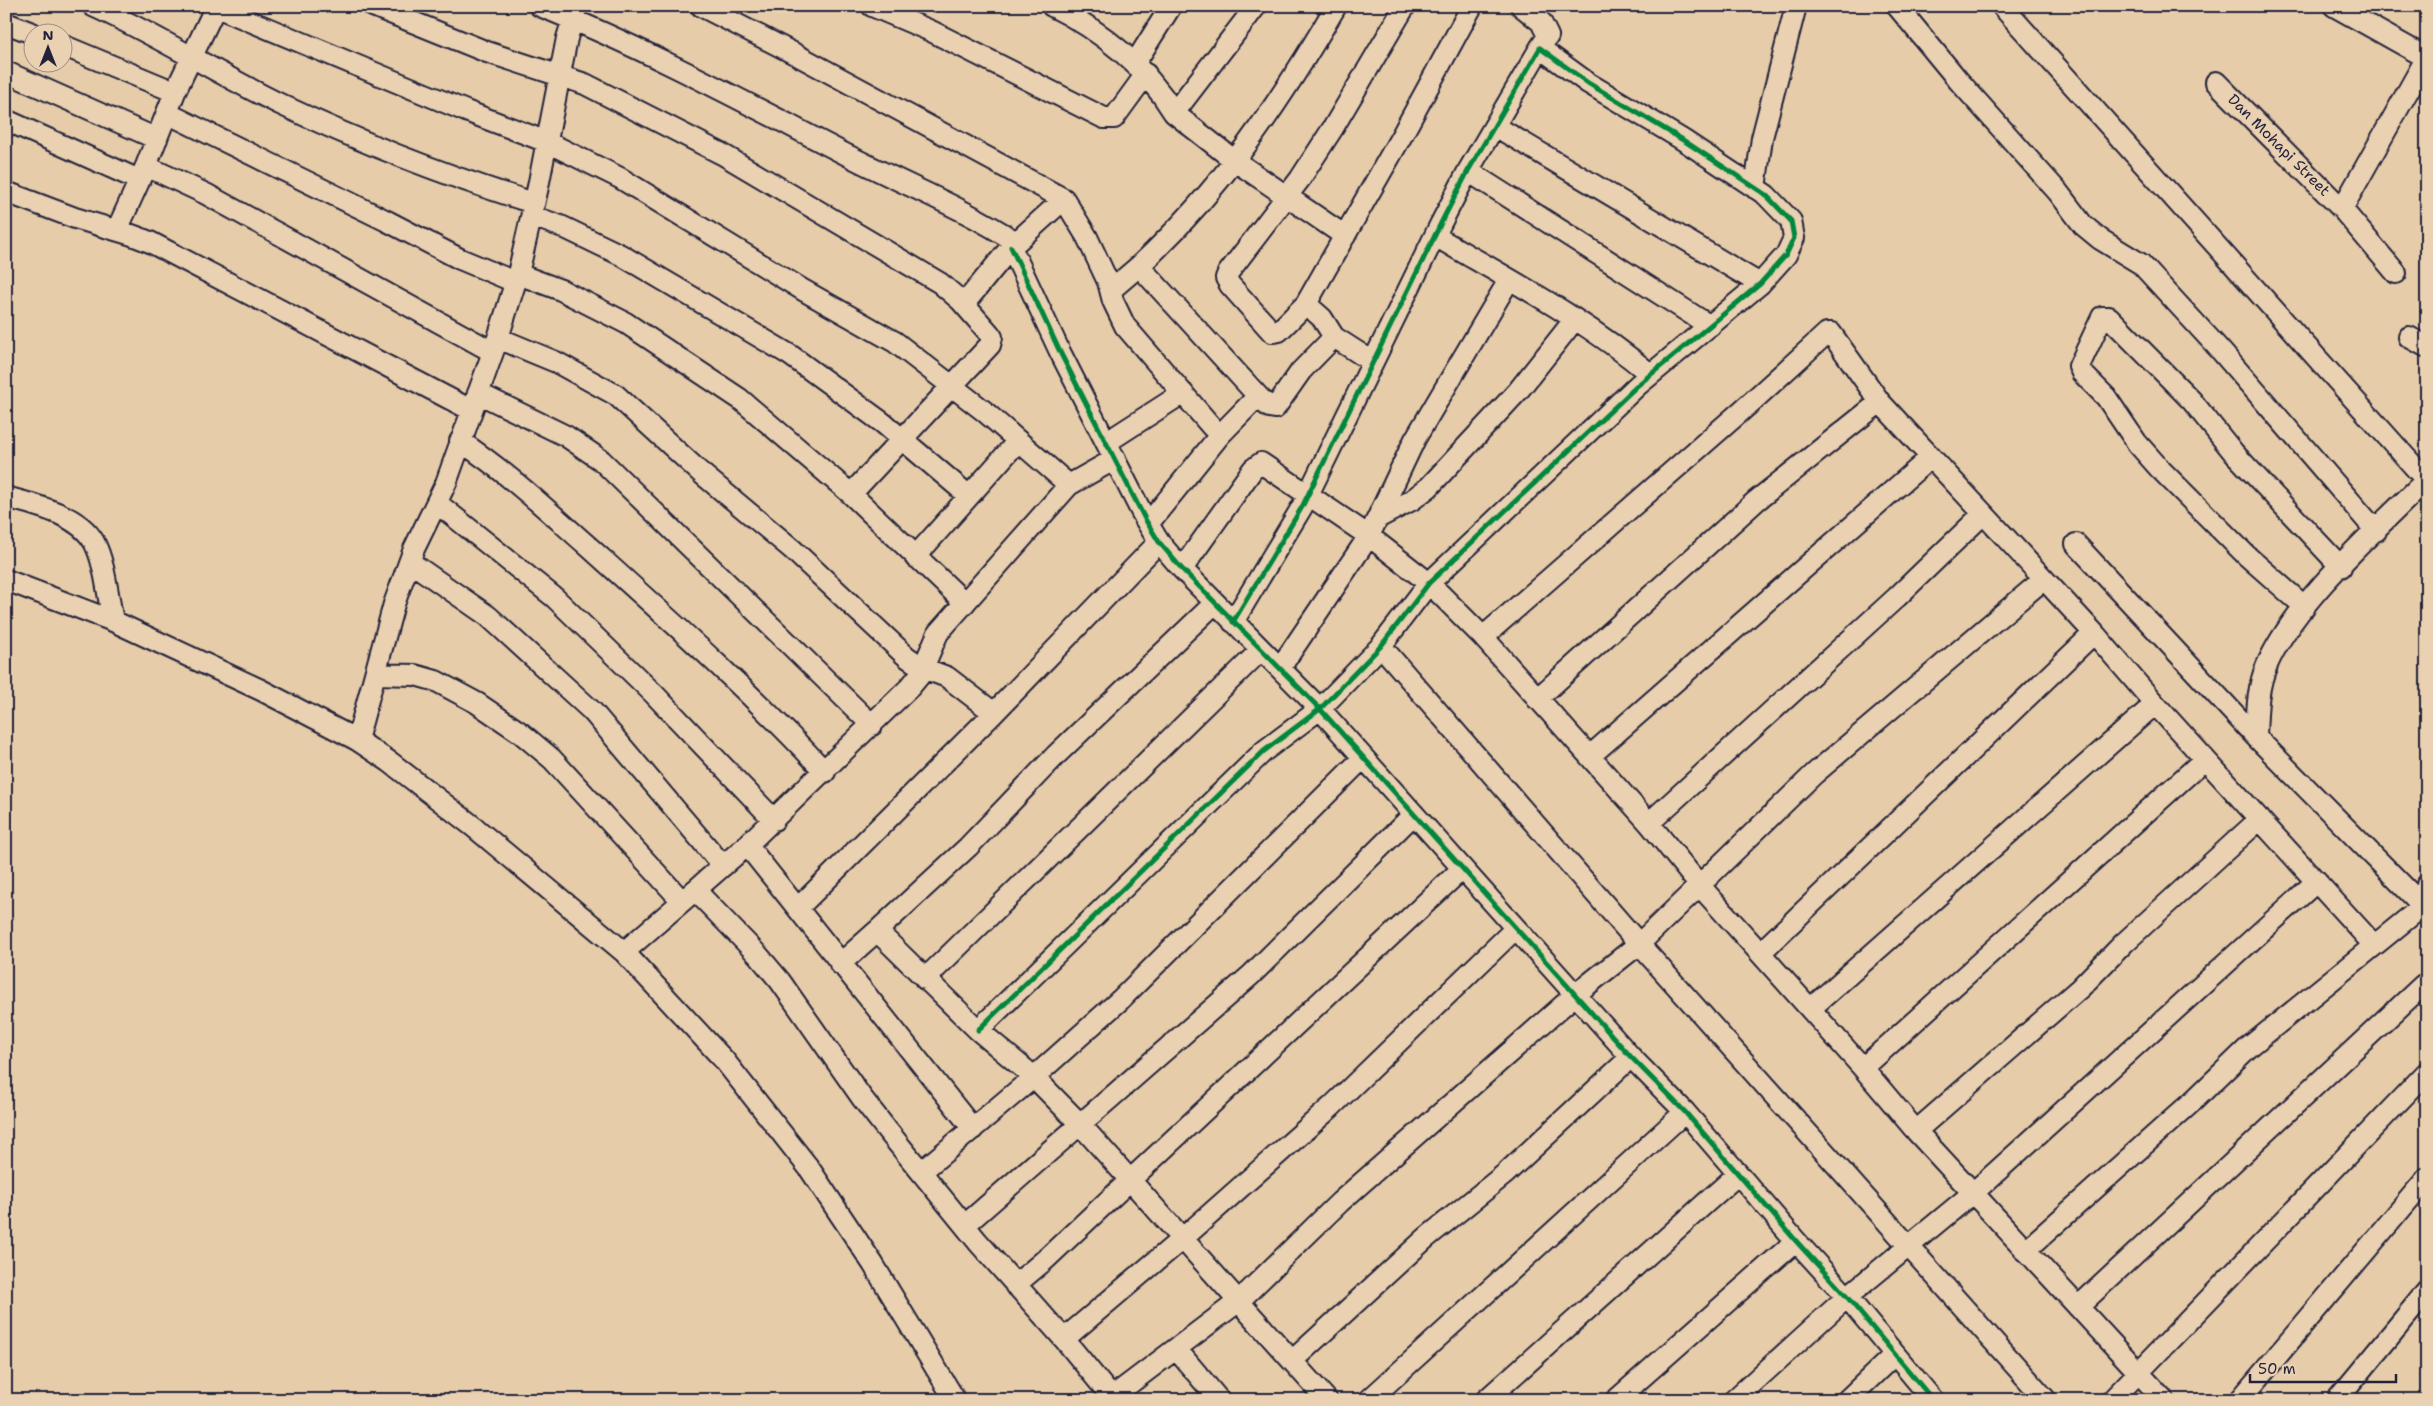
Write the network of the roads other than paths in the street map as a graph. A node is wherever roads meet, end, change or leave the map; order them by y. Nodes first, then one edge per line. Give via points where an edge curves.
1 (93, 6) edge
2 (215, 6) edge
3 (374, 6) edge
4 (540, 6) edge
5 (701, 6) edge
6 (872, 6) edge
7 (1052, 6) edge
8 (1171, 6) edge
9 (1256, 6) edge
10 (1336, 6) edge
11 (1405, 6) edge
12 (1472, 6) edge
13 (1520, 6) edge
14 (1796, 6) edge
15 (1897, 6) edge
16 (2002, 6) edge
17 (2334, 6) edge
18 (1078, 11) edge
19 (575, 13) edge
20 (6, 23) edge
21 (22, 29) edge
22 (1540, 48) junction
23 (72, 49) edge
24 (191, 56) junction
25 (2427, 58) edge
26 (1141, 68) junction
27 (6, 72) edge
28 (559, 76) junction
29 (2216, 82) dead end
30 (175, 92) junction
31 (167, 113) junction
32 (1174, 113) junction
33 (6, 120) edge
34 (1495, 126) junction
35 (157, 139) junction
36 (547, 142) junction
37 (1235, 162) junction
38 (1468, 171) junction
39 (143, 173) junction
40 (1755, 188) junction
41 (6, 192) edge
42 (1287, 197) junction
43 (1064, 198) junction
44 (533, 209) junction
45 (2342, 209) junction
46 (117, 230) junction
47 (1345, 236) junction
48 (1435, 236) junction
49 (1013, 245) junction
50 (1139, 266) junction
51 (2396, 273) dead end
52 (517, 278) junction
53 (1508, 280) junction
54 (1760, 284) junction
55 (1111, 290) junction
56 (964, 304) junction
57 (1306, 304) junction
58 (1575, 319) junction
59 (1710, 326) junction
60 (2409, 337) dead end
61 (1334, 338) junction
62 (496, 345) junction
63 (2427, 347) edge
64 (1373, 362) junction
65 (1650, 374) junction
66 (952, 385) junction
67 (1183, 393) junction
68 (1258, 396) junction
69 (475, 401) junction
70 (1880, 402) junction
71 (1220, 435) junction
72 (902, 439) junction
73 (460, 440) junction
74 (1018, 440) junction
75 (1111, 451) junction
76 (1930, 458) junction
77 (2426, 480) edge
78 (1069, 485) junction
79 (851, 494) junction
80 (1307, 495) junction
81 (969, 496) junction
82 (6, 497) edge
83 (437, 503) junction
84 (1982, 515) junction
85 (1378, 518) junction
86 (1148, 524) junction
87 (2376, 531) junction
88 (1369, 536) junction
89 (1160, 542) junction
90 (2076, 544) dead end
91 (915, 557) junction
92 (410, 562) junction
93 (2341, 567) junction
94 (1182, 569) junction
95 (2044, 579) junction
96 (6, 580) edge
97 (1429, 583) junction
98 (965, 603) junction
99 (1215, 604) junction
100 (2306, 607) junction
101 (113, 621) junction
102 (1233, 622) junction
103 (2094, 633) junction
104 (1483, 637) junction
105 (1381, 646) junction
106 (1261, 650) junction
107 (923, 668) junction
108 (1280, 668) junction
109 (376, 674) junction
110 (1537, 699) junction
111 (2155, 704) junction
112 (1320, 708) junction
113 (994, 713) junction
114 (872, 725) junction
115 (2256, 736) junction
116 (357, 740) junction
117 (1590, 756) junction
118 (1363, 758) junction
119 (2205, 759) junction
120 (825, 772) junction
121 (1414, 814) junction
122 (2260, 819) junction
123 (774, 820) junction
124 (1649, 823) junction
125 (747, 845) junction
126 (723, 866) junction
127 (1462, 869) junction
128 (2317, 881) junction
129 (2427, 885) edge
130 (1700, 886) junction
131 (689, 895) junction
132 (2423, 906) junction
133 (798, 908) junction
134 (1515, 929) junction
135 (877, 931) junction
136 (1639, 944) junction
137 (2373, 944) junction
138 (624, 952) junction
139 (1760, 954) junction
140 (840, 964) junction
141 (925, 980) junction
142 (2423, 985) dead end
143 (1576, 994) junction
144 (1810, 1009) junction
145 (978, 1030) junction
146 (1631, 1057) junction
147 (1863, 1068) junction
148 (2427, 1072) edge
149 (1034, 1077) junction
150 (1685, 1112) junction
151 (1079, 1123) junction
152 (973, 1129) junction
153 (1916, 1131) junction
154 (921, 1172) junction
155 (1738, 1174) junction
156 (2427, 1178) edge
157 (1129, 1180) junction
158 (1973, 1194) junction
159 (965, 1225) junction
160 (1182, 1239) junction
161 (1796, 1241) junction
162 (1910, 1246) junction
163 (2025, 1251) junction
164 (1015, 1285) junction
165 (2427, 1291) edge
166 (1847, 1297) junction
167 (1238, 1301) junction
168 (2078, 1307) junction
169 (1064, 1339) junction
170 (1177, 1350) junction
171 (1894, 1355) junction
172 (1292, 1361) junction
173 (2137, 1371) junction
174 (1111, 1399) edge
175 (955, 1400) edge
176 (1218, 1400) edge
177 (1327, 1400) edge
178 (1368, 1400) edge
179 (1486, 1400) edge
180 (1616, 1400) edge
181 (1734, 1400) edge
182 (1847, 1400) edge
183 (1933, 1400) edge
184 (2046, 1400) edge
185 (2112, 1400) edge
186 (2164, 1400) edge
187 (2240, 1400) edge
188 (2337, 1400) edge

1 - 24 street
2 - 24 street
2 - 36 street
3 - 28 street via 487,52
4 - 19 street
5 - 43 street
6 - 26 street via 931,31 1104,118 1114,118
7 - 18 street
8 - 26 street
9 - 32 street
10 - 37 street via 1261,128
11 - 42 street via 1333,128
12 - 47 street
13 - 22 street via 1545,26 1548,36
14 - 40 street via 1762,138
15 - 87 street via 2058,192 2082,225 2141,264 2221,351
16 - 77 street
17 - 25 street
18 - 26 street
19 - 28 street
19 - 49 street via 887,176 975,217
20 - 21 street
22 - 34 street
22 - 40 street via 1588,83
23 - 30 street
24 - 30 street
24 - 44 street via 283,106
25 - 45 street, Dan Mohapi Street
26 - 32 street
27 - 35 street
28 - 36 street
28 - 56 street via 584,84 763,176 932,278
29 - 45 street, Dan Mohapi Street
30 - 31 street
31 - 35 street
31 - 52 street via 460,259
32 - 37 street
33 - 39 street
34 - 38 street
34 - 54 street
35 - 39 street
36 - 44 street
36 - 66 street via 620,178 803,290 870,326
37 - 42 street
37 - 50 street
38 - 48 street
38 - 59 street
39 - 46 street
39 - 62 street via 206,194
40 - 54 street via 1783,211 1794,230 1786,255
41 - 46 street
42 - 47 street
42 - 57 street via 1226,278 1254,314 1274,332 1279,331
43 - 49 street
43 - 55 street
44 - 52 street
44 - 72 street via 753,332 814,371
45 - 51 street, Dan Mohapi Street
46 - 69 street via 150,242
47 - 57 street
48 - 53 street
48 - 64 street
49 - 56 street
49 - 75 street via 1060,352
50 - 55 street
50 - 68 street
52 - 62 street
52 - 79 street via 561,290 645,334 747,404
53 - 58 street
53 - 85 street via 1415,439
54 - 59 street
55 - 67 street via 1125,326
56 - 66 street via 990,333 992,341
57 - 61 street via 1322,318
58 - 65 street via 1627,354
58 - 85 street via 1518,391 1429,487
59 - 65 street
60 - 63 street
61 - 64 street
61 - 68 street via 1301,371 1275,408 1269,407
62 - 69 street
62 - 107 street via 556,362 616,395 695,468 792,550 906,657
64 - 80 street
65 - 97 street
66 - 72 street
66 - 74 street
67 - 71 street
67 - 75 street
68 - 71 street
69 - 73 street
69 - 114 street via 566,436 601,460
70 - 76 street
70 - 104 street via 1835,338 1827,333
70 - 110 street via 1756,501
71 - 86 street
72 - 79 street
72 - 81 street
73 - 83 street
73 - 120 street via 544,506 662,613 748,693
74 - 78 street
74 - 81 street
75 - 78 street
75 - 86 street
76 - 84 street
76 - 117 street
77 - 87 street
78 - 98 street
79 - 91 street
80 - 88 street
80 - 94 street via 1261,463 1256,465
80 - 102 street
81 - 91 street
82 - 101 street via 79,525 94,542
83 - 92 street
83 - 123 street via 555,598 654,694
84 - 95 street
84 - 124 street
85 - 88 street
86 - 89 street
87 - 93 street
88 - 97 street
88 - 108 street
89 - 94 street
89 - 113 street
90 - 115 street
91 - 98 street
92 - 109 street via 391,615
92 - 126 street via 488,616 592,712
93 - 100 street
93 - 100 street via 2234,453 2192,401 2109,317 2102,317 2079,366 2082,373 2106,397 2137,444 2160,470 2247,556
94 - 99 street
95 - 103 street
95 - 130 street via 1814,774
96 - 101 street
97 - 104 street
97 - 105 street
98 - 107 street via 935,638
99 - 102 street
99 - 135 street via 1056,755 968,847
100 - 115 street via 2288,629 2267,666 2257,704
101 - 116 street via 261,690
102 - 106 street
103 - 111 street
103 - 139 street
104 - 110 street
105 - 112 street
105 - 136 street
106 - 108 street
106 - 141 street
107 - 113 street via 947,677
107 - 114 street via 910,687
108 - 112 street
109 - 116 street
109 - 131 street via 416,675 436,681 477,703 521,733 552,759
110 - 117 street
111 - 119 street
111 - 144 street
112 - 118 street
112 - 145 street via 1264,751
113 - 133 street
114 - 120 street
115 - 132 street
116 - 138 street via 474,827
117 - 124 street
118 - 121 street
118 - 149 street via 1127,993
119 - 122 street
119 - 147 street
120 - 123 street
121 - 127 street
121 - 151 street via 1251,975
122 - 128 street
122 - 153 street via 2124,943 2080,988
123 - 125 street
124 - 130 street
125 - 126 street
125 - 133 street
126 - 131 street
127 - 134 street
127 - 157 street
128 - 137 street
128 - 158 street
129 - 132 street
130 - 136 street
130 - 139 street
131 - 138 street
131 - 154 street via 758,955 780,981 862,1098
132 - 137 street
133 - 140 street
134 - 143 street
134 - 160 street via 1374,1067
135 - 140 street
135 - 141 street
136 - 143 street
136 - 162 street
137 - 163 street via 2249,1048
138 - 175 street via 724,1060 809,1168 873,1264
139 - 144 street
140 - 152 street
141 - 145 street
142 - 168 street
143 - 146 street
143 - 167 street via 1340,1202
144 - 147 street
145 - 149 street
146 - 150 street
146 - 172 street via 1505,1174 1426,1238
147 - 153 street
148 - 173 street
149 - 151 street
149 - 152 street
150 - 155 street
150 - 178 street
151 - 157 street
151 - 159 street
152 - 154 street
153 - 158 street
154 - 159 street
155 - 161 street
155 - 179 street
156 - 187 street
157 - 160 street
157 - 164 street
158 - 162 street
158 - 163 street
159 - 164 street
160 - 167 street
160 - 169 street
161 - 166 street
161 - 180 street
162 - 166 street
162 - 184 street
163 - 168 street
164 - 169 street
165 - 188 street
166 - 171 street
166 - 181 street
167 - 170 street
167 - 172 street
168 - 173 street
169 - 174 street
170 - 174 street
170 - 176 street
171 - 182 street
171 - 183 street
172 - 177 street
173 - 185 street
173 - 186 street

